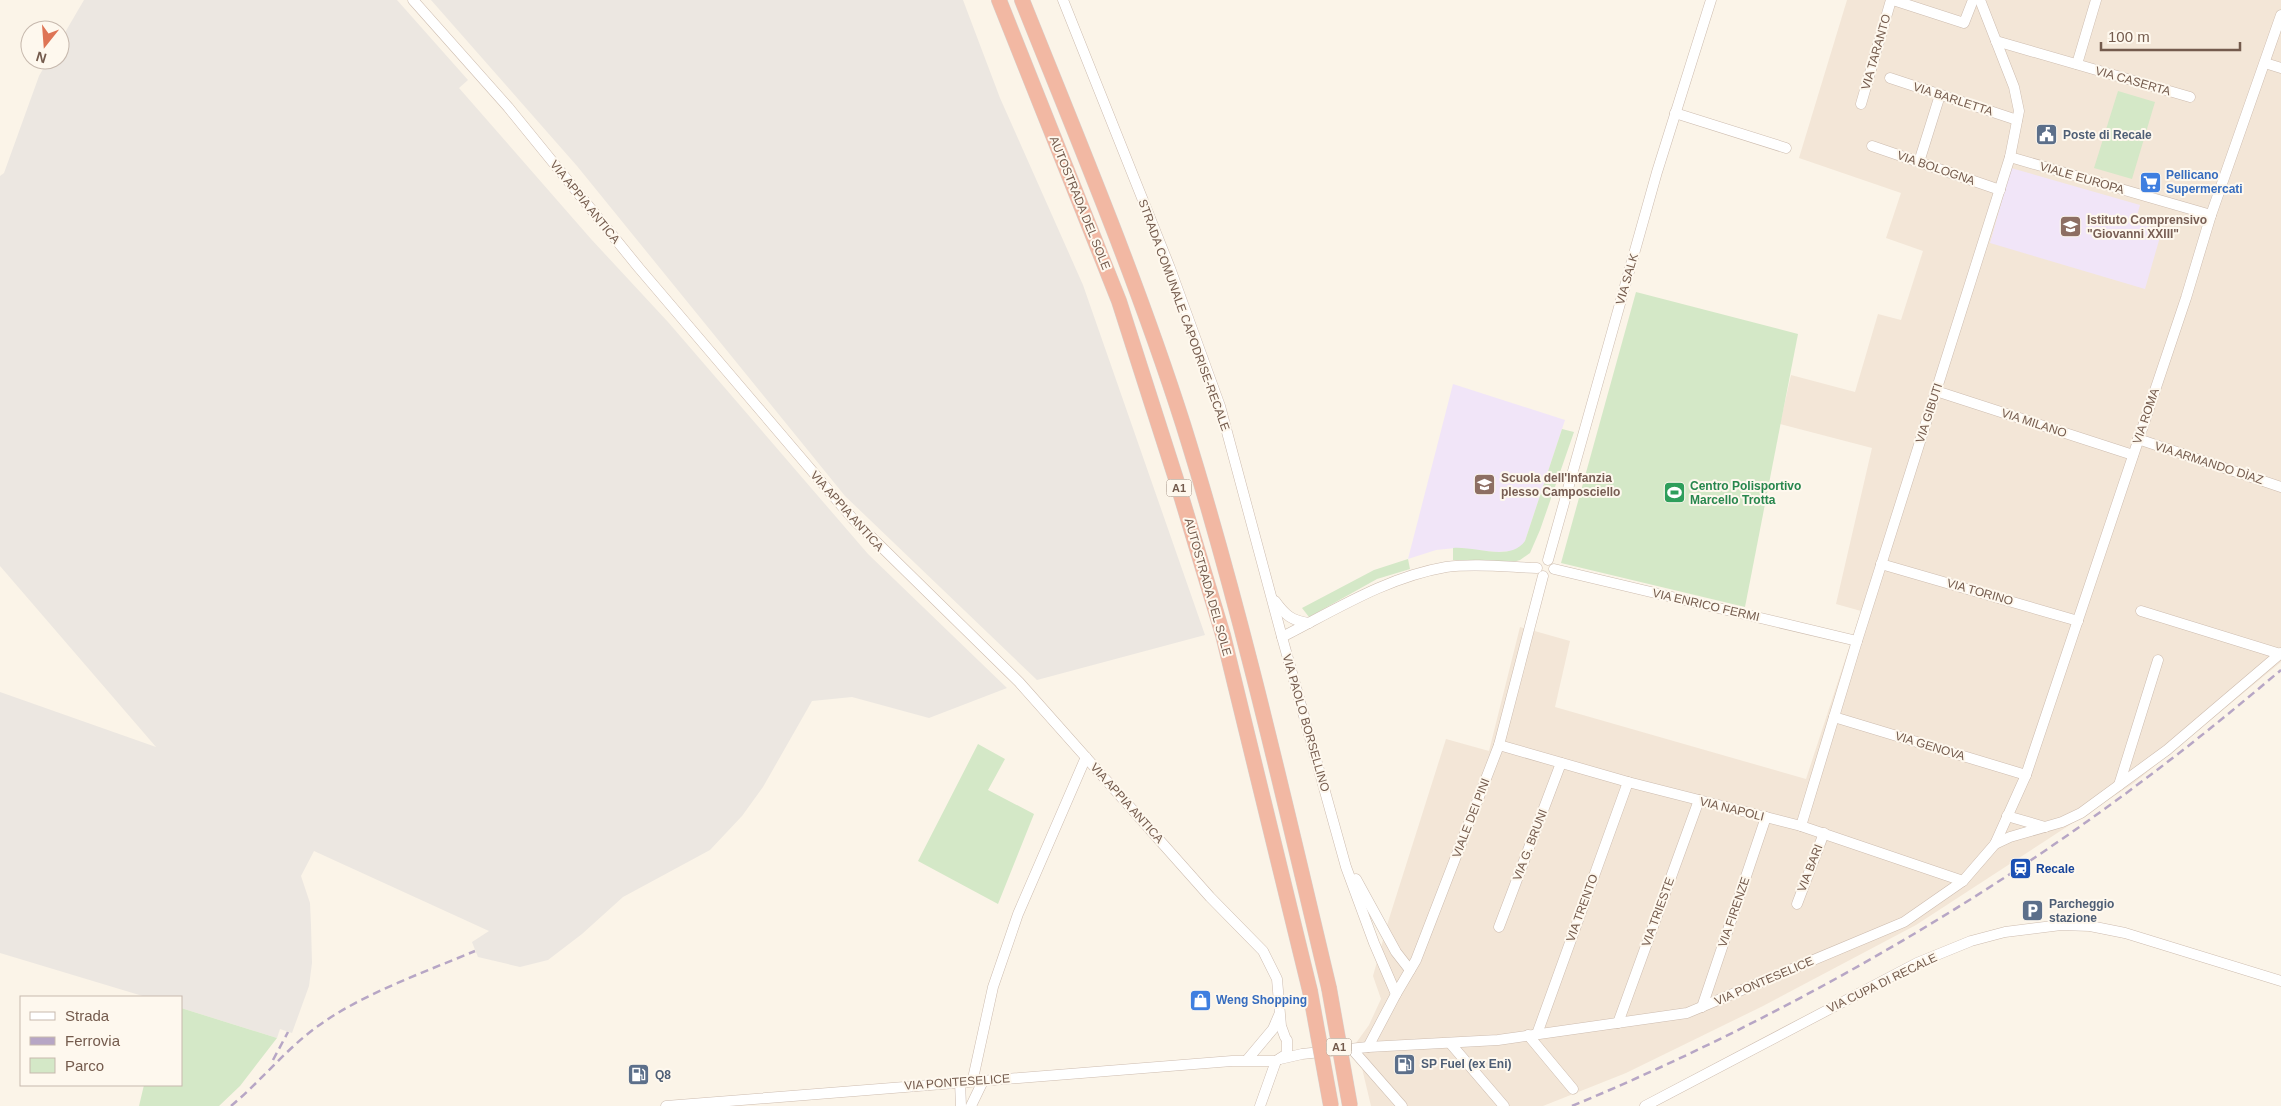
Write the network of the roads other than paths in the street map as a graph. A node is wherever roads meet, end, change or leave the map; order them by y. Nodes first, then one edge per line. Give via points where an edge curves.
1 (413, 0) edge
2 (999, 0) edge
3 (1022, 0) edge
4 (1063, 0) edge
5 (1711, 0) edge
6 (1892, 0) edge
7 (1973, 0) edge
8 (1980, 0) edge
9 (2096, 0) edge
10 (2281, 15) edge
11 (1996, 41) junction
12 (2265, 63) junction
13 (2077, 64) junction
14 (2281, 68) edge
15 (1890, 78) dead end
16 (1940, 95) junction
17 (2190, 97) dead end
18 (1861, 104) dead end
19 (1676, 113) junction
20 (2017, 120) junction
21 (1872, 146) dead end
22 (1786, 148) dead end
23 (2010, 157) junction
24 (1919, 162) junction
25 (2000, 190) junction
26 (2211, 215) junction
27 (1936, 391) junction
28 (2138, 439) junction
29 (2133, 455) junction
30 (2281, 487) edge
31 (1548, 560) junction
32 (1881, 564) junction
33 (1554, 570) junction
34 (1540, 572) junction
35 (1271, 596) junction
36 (2141, 611) dead end
37 (2078, 621) junction
38 (1310, 623) junction
39 (1282, 637) junction
40 (1857, 641) junction
41 (2281, 654) edge
42 (2158, 660) dead end
43 (1834, 716) junction
44 (1499, 744) junction
45 (1086, 757) junction
46 (1561, 763) junction
47 (2026, 775) junction
48 (1628, 782) junction
49 (2118, 785) junction
50 (1699, 800) junction
51 (2007, 816) junction
52 (1766, 817) junction
53 (1801, 826) junction
54 (2046, 827) junction
55 (1824, 833) junction
56 (1995, 844) junction
57 (1346, 867) junction
58 (1963, 880) junction
59 (1797, 904) dead end
60 (1500, 927) dead end
61 (1410, 970) junction
62 (2281, 981) edge
63 (1396, 994) junction
64 (1702, 1007) junction
65 (1280, 1012) junction
66 (1618, 1023) junction
67 (1533, 1035) junction
68 (1265, 1039) junction
69 (1286, 1039) junction
70 (1450, 1043) junction
71 (1368, 1047) junction
72 (1352, 1049) junction
73 (1305, 1054) junction
74 (1247, 1060) junction
75 (1276, 1060) junction
76 (974, 1074) dead end
77 (983, 1081) junction
78 (960, 1082) junction
79 (1573, 1089) dead end
80 (666, 1106) edge
81 (961, 1106) edge
82 (971, 1106) edge
83 (1260, 1106) edge
84 (1331, 1106) edge
85 (1350, 1106) edge
86 (1402, 1106) edge
87 (1504, 1106) edge
88 (1645, 1106) edge

1 - 45 street, VIA APPIA ANTICA via 508,107 639,268 853,519 1019,682
2 - 84 highway, AUTOSTRADA DEL SOLE / A1, bridge via 1119,301 1223,635 1310,991
3 - 85 highway, AUTOSTRADA DEL SOLE / A1, bridge via 1138,289 1244,632 1329,988
4 - 35 street, STRADA COMUNALE CAPODRISE-RECALE via 1170,268 1220,406
5 - 19 street, VIA SALK
6 - 7 street via 1964,23
6 - 18 street, VIA TARANTO
8 - 11 street, VIA GIBUTI
9 - 13 street
10 - 12 street, VIA ROMA
11 - 13 street, VIA CASERTA
11 - 20 street, VIA GIBUTI via 2014,87 2019,111
12 - 14 street
12 - 26 street, VIA ROMA
13 - 17 street, VIA CASERTA
15 - 16 street, VIA BARLETTA
16 - 20 street, VIA BARLETTA
16 - 24 street
19 - 22 street
19 - 31 street, VIA SALK
20 - 23 street, VIA GIBUTI
21 - 24 street, VIA BOLOGNA
23 - 25 street, VIA GIBUTI
23 - 26 street, VIALE EUROPA
24 - 25 street, VIA BOLOGNA
25 - 27 street, VIA GIBUTI
26 - 28 street, VIA ROMA
27 - 29 street, VIA MILANO
27 - 32 street, VIA GIBUTI
28 - 29 street, VIA ROMA
28 - 30 street, VIA ARMANDO DÌAZ
29 - 37 street, VIA ROMA
31 - 33 street
31 - 34 street via 1541,561
32 - 37 street, VIA TORINO
32 - 40 street, VIA GIBUTI
33 - 34 street via 1550,575
33 - 40 street, VIA ENRICO FERMI
34 - 38 street, VIA PAOLO BORSELLINO via 1461,566 1417,574 1384,584
34 - 44 street, VIALE DEI PINI
35 - 38 street via 1294,621
35 - 39 street, STRADA COMUNALE CAPODRISE-RECALE
36 - 41 street
37 - 47 street, VIA ROMA
38 - 39 street, VIA PAOLO BORSELLINO
39 - 57 street, VIA PAOLO BORSELLINO
40 - 43 street, VIA GIBUTI
41 - 49 street, VIA PONTESELICE via 2167,750
42 - 49 street
43 - 47 street, VIA GENOVA
43 - 53 street, VIA GIBUTI
44 - 46 street, VIA NAPOLI
44 - 61 street, VIALE DEI PINI
45 - 65 street, VIA APPIA ANTICA via 1262,952 1277,979
45 - 76 street via 1018,914 993,987
46 - 48 street, VIA NAPOLI
46 - 60 street, VIA G. BRUNI
47 - 51 street, VIA ROMA
48 - 50 street, VIA NAPOLI
48 - 67 street, VIA TRENTO
49 - 54 street, VIA PONTESELICE via 2081,812
50 - 52 street, VIA NAPOLI
50 - 66 street, VIA TRIESTE
51 - 54 street
51 - 56 street, VIA ROMA
52 - 53 street, VIA NAPOLI
52 - 64 street, VIA FIRENZE
53 - 55 street, VIA NAPOLI
54 - 56 street, VIA PONTESELICE
55 - 58 street, VIA NAPOLI
55 - 59 street, VIA BARI
56 - 58 street, VIA PONTESELICE
57 - 61 street, VIA PAOLO BORSELLINO
57 - 63 street, VIA PAOLO BORSELLINO
58 - 64 street, VIA PONTESELICE via 1904,922
61 - 63 street, VIALE DEI PINI
62 - 88 street, VIA CUPA DI RECALE via 2125,933 2090,926 2061,925 2005,932 1971,941 1910,967
63 - 71 street, VIALE DEI PINI
64 - 66 street, VIA PONTESELICE via 1687,1013
65 - 68 street
65 - 69 street, VIA APPIA ANTICA
66 - 67 street, VIA PONTESELICE
67 - 70 street, VIA PONTESELICE
67 - 79 street
68 - 69 street via 1276,1033
68 - 74 street
68 - 75 street via 1262,1051
69 - 73 street
69 - 75 street via 1287,1054
70 - 71 street, VIA PONTESELICE
70 - 87 street
71 - 72 street, VIA PONTESELICE
72 - 73 street, VIA PONTESELICE
72 - 86 street
73 - 75 street, VIA PONTESELICE
74 - 75 street, VIA PONTESELICE
74 - 77 street, VIA PONTESELICE
75 - 83 street
77 - 78 street, VIA PONTESELICE
77 - 82 street
78 - 80 street, VIA PONTESELICE
78 - 81 street

